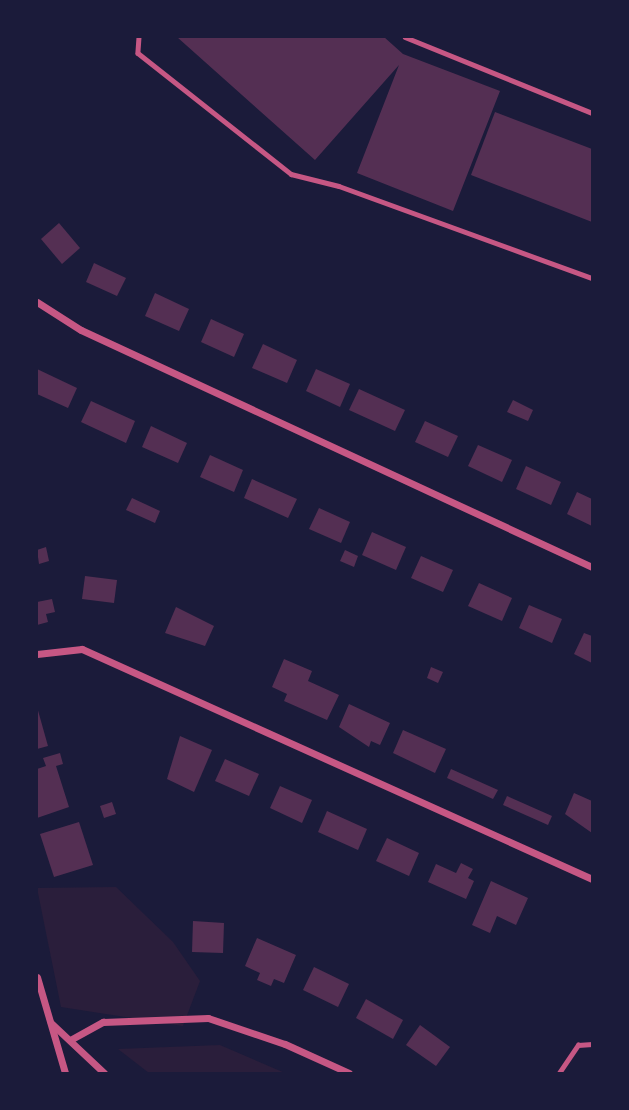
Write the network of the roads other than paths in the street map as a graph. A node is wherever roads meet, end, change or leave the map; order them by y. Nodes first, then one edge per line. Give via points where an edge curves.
1 (139, 37) edge
2 (405, 37) edge
3 (592, 113) edge
4 (592, 278) edge
5 (37, 302) edge
6 (592, 567) edge
7 (37, 654) edge
8 (592, 879) edge
9 (37, 977) edge
10 (50, 1023) junction
11 (69, 1040) junction
12 (592, 1044) edge
13 (65, 1073) edge
14 (104, 1073) edge
15 (349, 1073) edge
16 (559, 1073) edge

1 - 4 lane via 138,54 291,174 339,186
2 - 3 lane
5 - 6 street via 80,330
7 - 8 street via 82,649
9 - 10 street
10 - 11 street
10 - 13 street
11 - 14 street
11 - 15 street via 103,1022 208,1018 285,1044
12 - 16 lane via 578,1045

